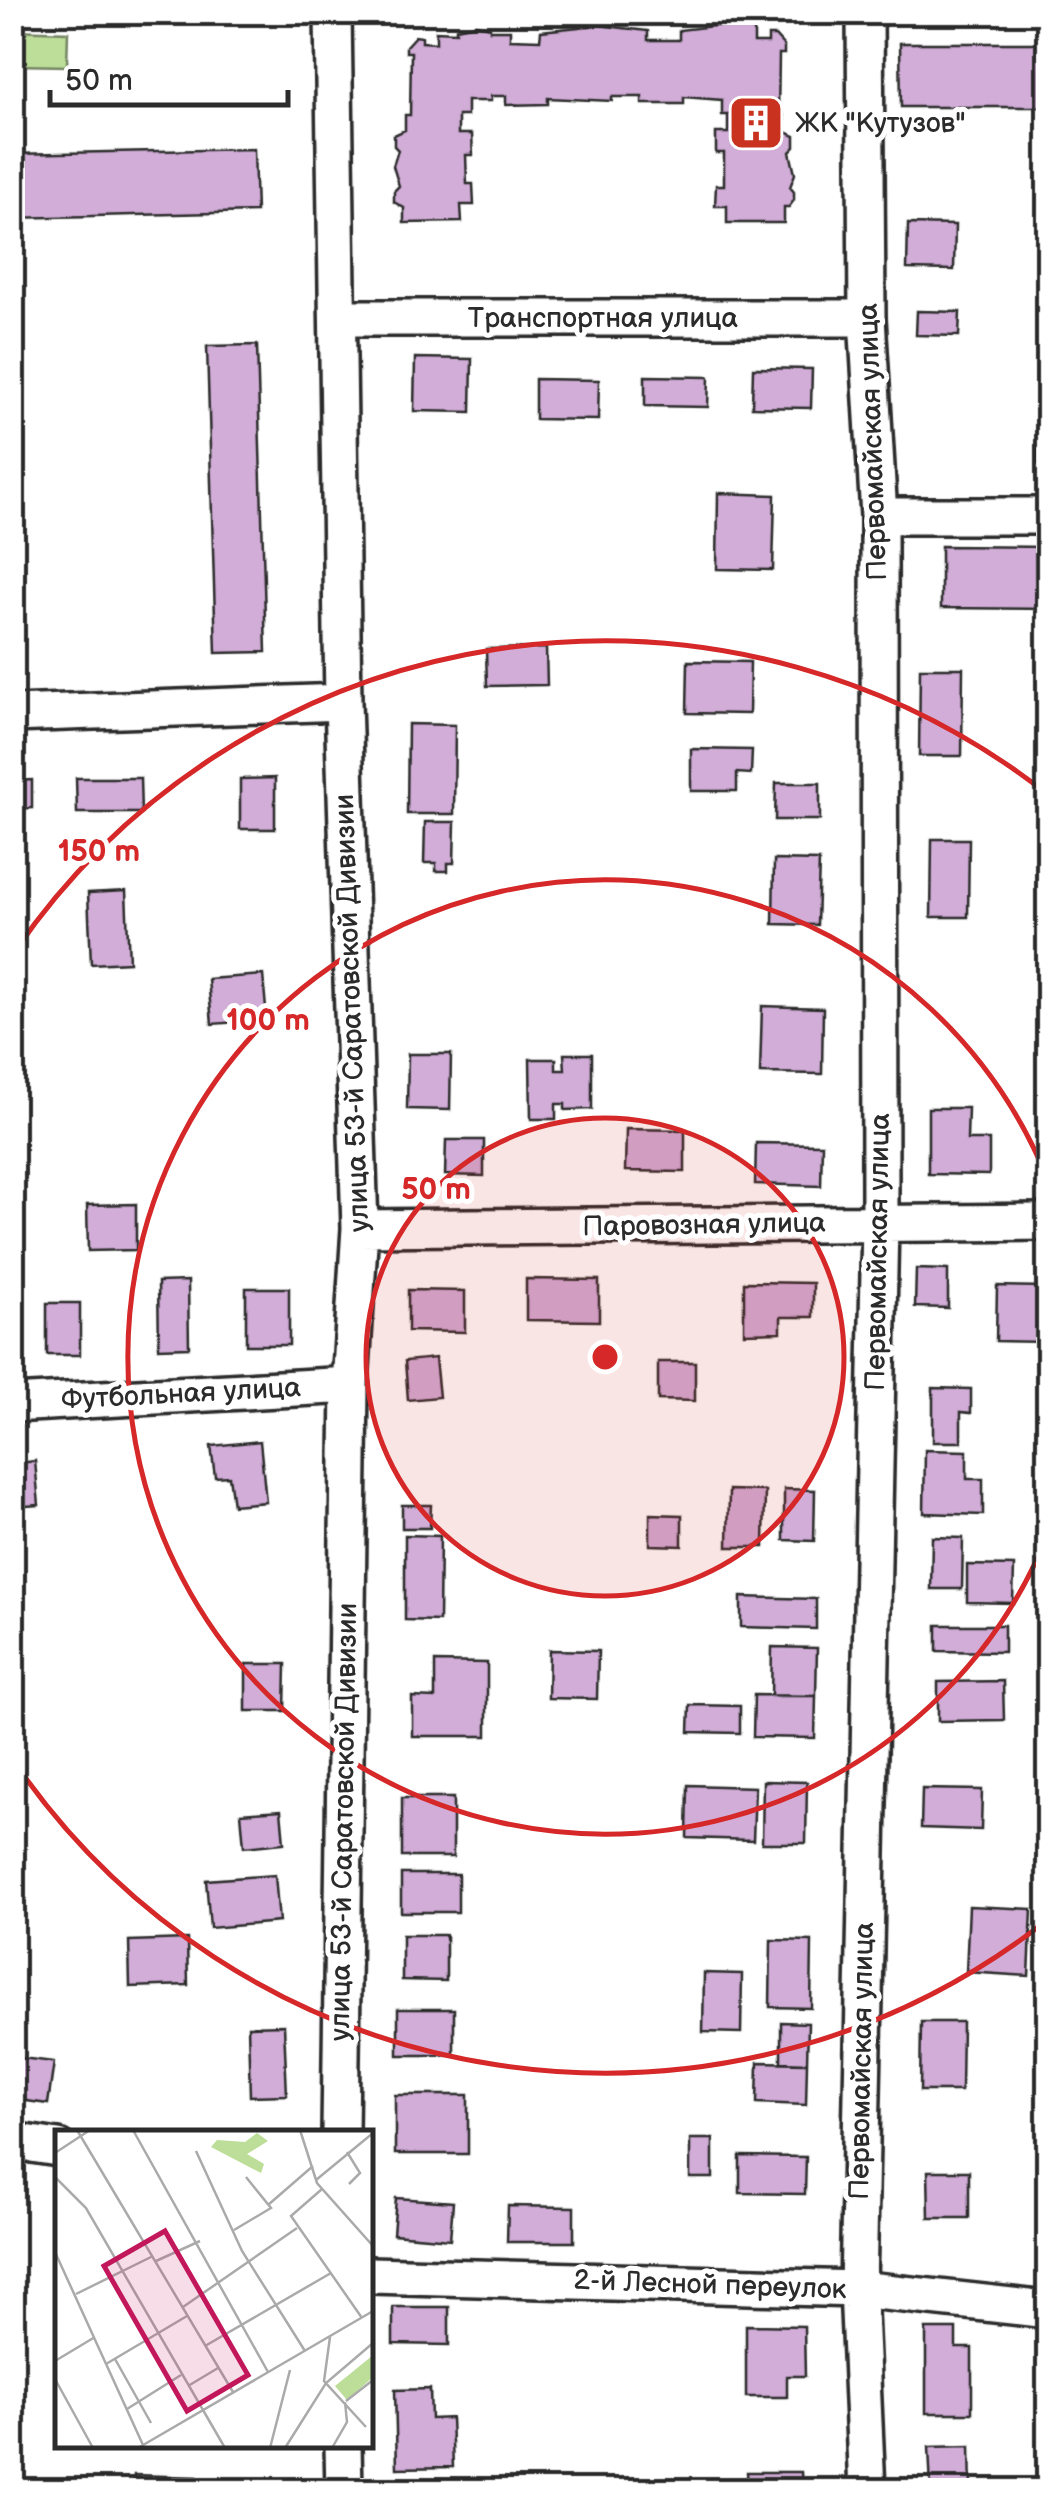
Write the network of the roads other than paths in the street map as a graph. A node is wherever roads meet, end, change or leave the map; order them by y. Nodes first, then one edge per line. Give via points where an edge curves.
1 (334, 12) edge
2 (865, 12) edge
3 (340, 318) junction
4 (866, 318) junction
5 (878, 516) junction
6 (1048, 516) edge
7 (343, 702) junction
8 (12, 714) edge
9 (1048, 1222) edge
10 (880, 1223) junction
11 (360, 1228) junction
12 (350, 1385) junction
13 (12, 1404) edge
14 (340, 2130) edge
15 (12, 2141) edge
16 (55, 2148) edge
17 (372, 2275) edge
18 (858, 2290) junction
19 (1048, 2310) edge
20 (344, 2448) edge
21 (344, 2490) edge
22 (867, 2490) edge

1 - 3 street, улица 53-й Саратовской Дивизии
2 - 4 street, Первомайская улица
3 - 4 street, Транспортная улица
3 - 7 street, улица 53-й Саратовской Дивизии
4 - 5 street, Первомайская улица
5 - 6 street
5 - 10 street, Первомайская улица
7 - 8 street
7 - 11 street, улица 53-й Саратовской Дивизии
9 - 10 street, Паровозная улица
10 - 11 street, Паровозная улица
10 - 18 street, Первомайская улица
11 - 12 street, улица 53-й Саратовской Дивизии
12 - 13 street, Футбольная улица
12 - 14 street, улица 53-й Саратовской Дивизии
15 - 16 street
17 - 18 street, 2-й Лесной переулок
18 - 19 street, 2-й Лесной переулок
18 - 22 street, Первомайская улица
20 - 21 street

